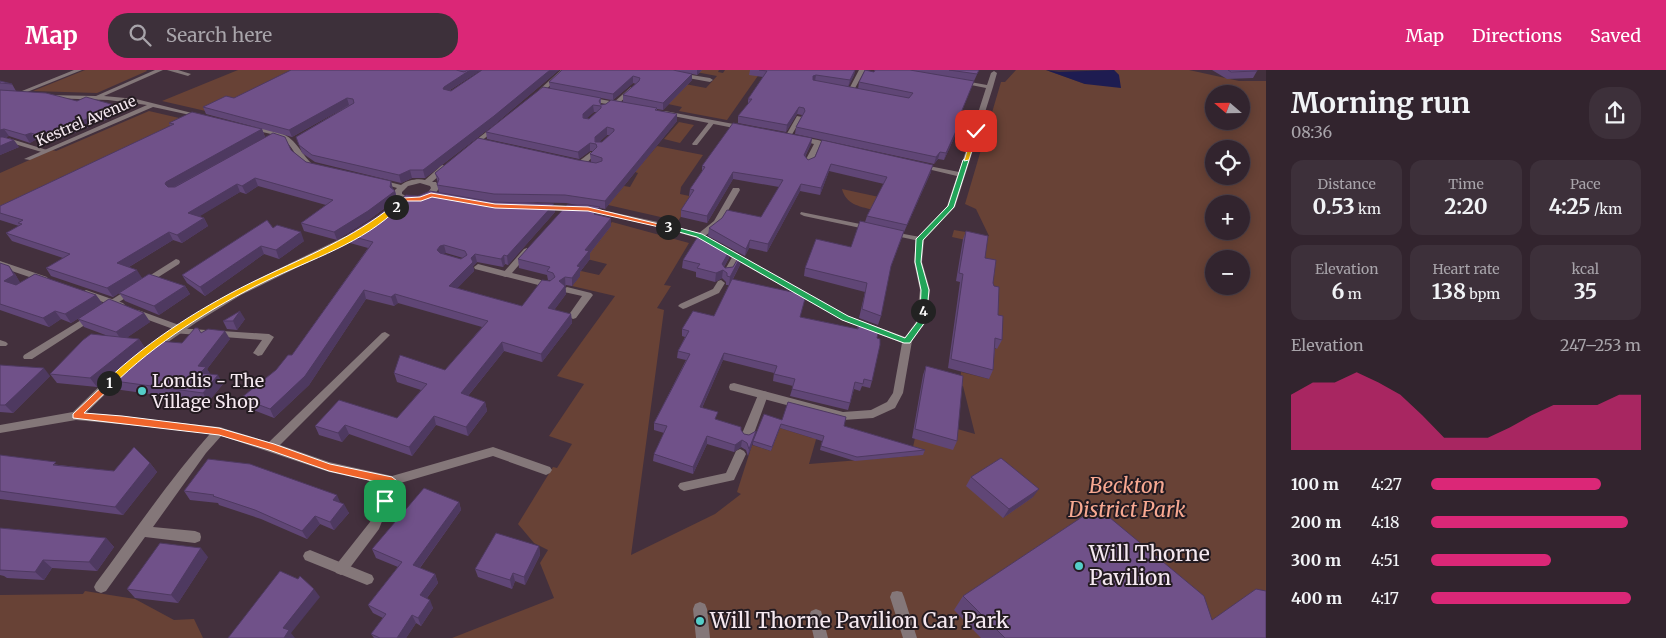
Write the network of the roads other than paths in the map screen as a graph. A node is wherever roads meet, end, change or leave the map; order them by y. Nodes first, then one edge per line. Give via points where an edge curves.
1 (80, 70) edge
2 (160, 70) edge
3 (170, 70) edge
4 (564, 70) edge
5 (862, 70) edge
6 (179, 71) edge
7 (670, 73) edge
8 (994, 73) dead end
9 (188, 74) dead end
10 (710, 80) dead end
11 (949, 80) edge
12 (635, 86) edge
13 (990, 87) junction
14 (842, 90) edge
15 (541, 91) junction
16 (850, 91) junction
17 (549, 92) edge
18 (869, 94) edge
19 (34, 96) edge
20 (43, 96) edge
21 (533, 97) edge
22 (96, 98) junction
23 (584, 98) edge
24 (612, 103) junction
25 (153, 105) junction
26 (624, 106) edge
27 (603, 108) edge
28 (654, 111) edge
29 (799, 117) edge
30 (214, 120) edge
31 (712, 122) junction
32 (242, 126) edge
33 (498, 126) edge
34 (750, 130) edge
35 (276, 135) junction
36 (778, 135) edge
37 (788, 137) junction
38 (299, 138) edge
39 (267, 140) edge
40 (478, 141) junction
41 (292, 142) junction
42 (818, 142) junction
43 (488, 143) edge
44 (0, 144) edge
45 (695, 144) dead end
46 (471, 147) edge
47 (837, 147) edge
48 (45, 151) junction
49 (593, 154) edge
50 (28, 159) dead end
51 (572, 162) edge
52 (808, 163) edge
53 (448, 164) edge
54 (912, 164) edge
55 (312, 166) edge
56 (961, 175) junction
57 (375, 181) edge
58 (427, 182) junction
59 (401, 187) junction
60 (736, 190) dead end
61 (431, 195) junction
62 (440, 196) edge
63 (530, 207) edge
64 (566, 207) junction
65 (804, 214) dead end
66 (559, 215) edge
67 (372, 225) edge
68 (700, 236) junction
69 (920, 239) junction
70 (533, 244) edge
71 (737, 256) junction
72 (176, 262) dead end
73 (0, 264) edge
74 (478, 267) edge
75 (727, 273) edge
76 (506, 274) junction
77 (51, 281) edge
78 (721, 283) edge
79 (550, 285) edge
80 (78, 290) edge
81 (567, 290) edge
82 (113, 302) junction
83 (683, 306) dead end
84 (573, 316) dead end
85 (177, 330) junction
86 (385, 334) dead end
87 (907, 341) junction
88 (258, 353) dead end
89 (144, 354) edge
90 (28, 357) dead end
91 (129, 366) edge
92 (734, 387) dead end
93 (763, 395) junction
94 (76, 416) junction
95 (0, 429) edge
96 (219, 431) junction
97 (747, 436) edge
98 (271, 447) junction
99 (740, 454) dead end
100 (546, 470) dead end
101 (392, 481) junction
102 (684, 486) dead end
103 (142, 531) junction
104 (195, 537) dead end
105 (310, 556) dead end
106 (341, 569) junction
107 (367, 579) dead end
108 (102, 587) dead end
109 (897, 597) dead end
110 (700, 609) dead end
111 (816, 616) dead end
112 (703, 638) edge
113 (821, 638) edge
114 (910, 638) edge

1 - 19 street via 9,95
2 - 22 street
3 - 6 street
4 - 15 street
5 - 16 street
6 - 9 street
7 - 10 street
8 - 13 street
11 - 13 street
12 - 24 street
13 - 56 street
14 - 16 street
15 - 17 street
15 - 21 street
16 - 18 street
20 - 22 street
22 - 25 street
23 - 24 street
24 - 26 street
24 - 27 street
25 - 30 street
25 - 48 street, Kestrel Avenue
28 - 31 street
29 - 37 street
31 - 34 street
31 - 45 street
32 - 35 street
33 - 40 street
35 - 39 street
35 - 41 street
36 - 37 street
37 - 42 street
38 - 41 street
40 - 43 street
40 - 46 street
41 - 55 street via 298,155
42 - 47 street
42 - 52 street
44 - 48 street via 8,140
48 - 50 street, Kestrel Avenue
49 - 51 street via 585,165
53 - 58 street
54 - 56 street
56 - 69 street via 951,207
57 - 59 street
58 - 59 street via 413,182
58 - 61 street via 436,188
59 - 61 street via 398,195 402,202
60 - 68 street via 717,222
61 - 62 street
63 - 64 street
64 - 66 street
64 - 68 street via 608,213
65 - 69 street
67 - 85 street via 338,245 262,280
68 - 71 street
69 - 87 street via 918,262 925,290 922,322
70 - 76 street
71 - 75 street
71 - 87 street via 845,318
72 - 82 street
73 - 77 street
74 - 76 street
76 - 79 street
78 - 83 street via 716,291
80 - 82 street
81 - 84 street via 588,295
82 - 85 street
82 - 90 street
85 - 88 street via 269,337
85 - 89 street
86 - 98 street
87 - 93 street via 898,393 890,405 873,414 843,416
91 - 94 street
92 - 93 street
93 - 97 street
94 - 95 street
94 - 96 street
96 - 98 street
96 - 103 street
98 - 101 street via 329,468
99 - 102 street via 730,477
100 - 101 street via 494,451
101 - 106 street via 375,525
103 - 104 street
103 - 108 street
105 - 106 street
106 - 107 street
109 - 114 street
110 - 112 street
111 - 113 street

